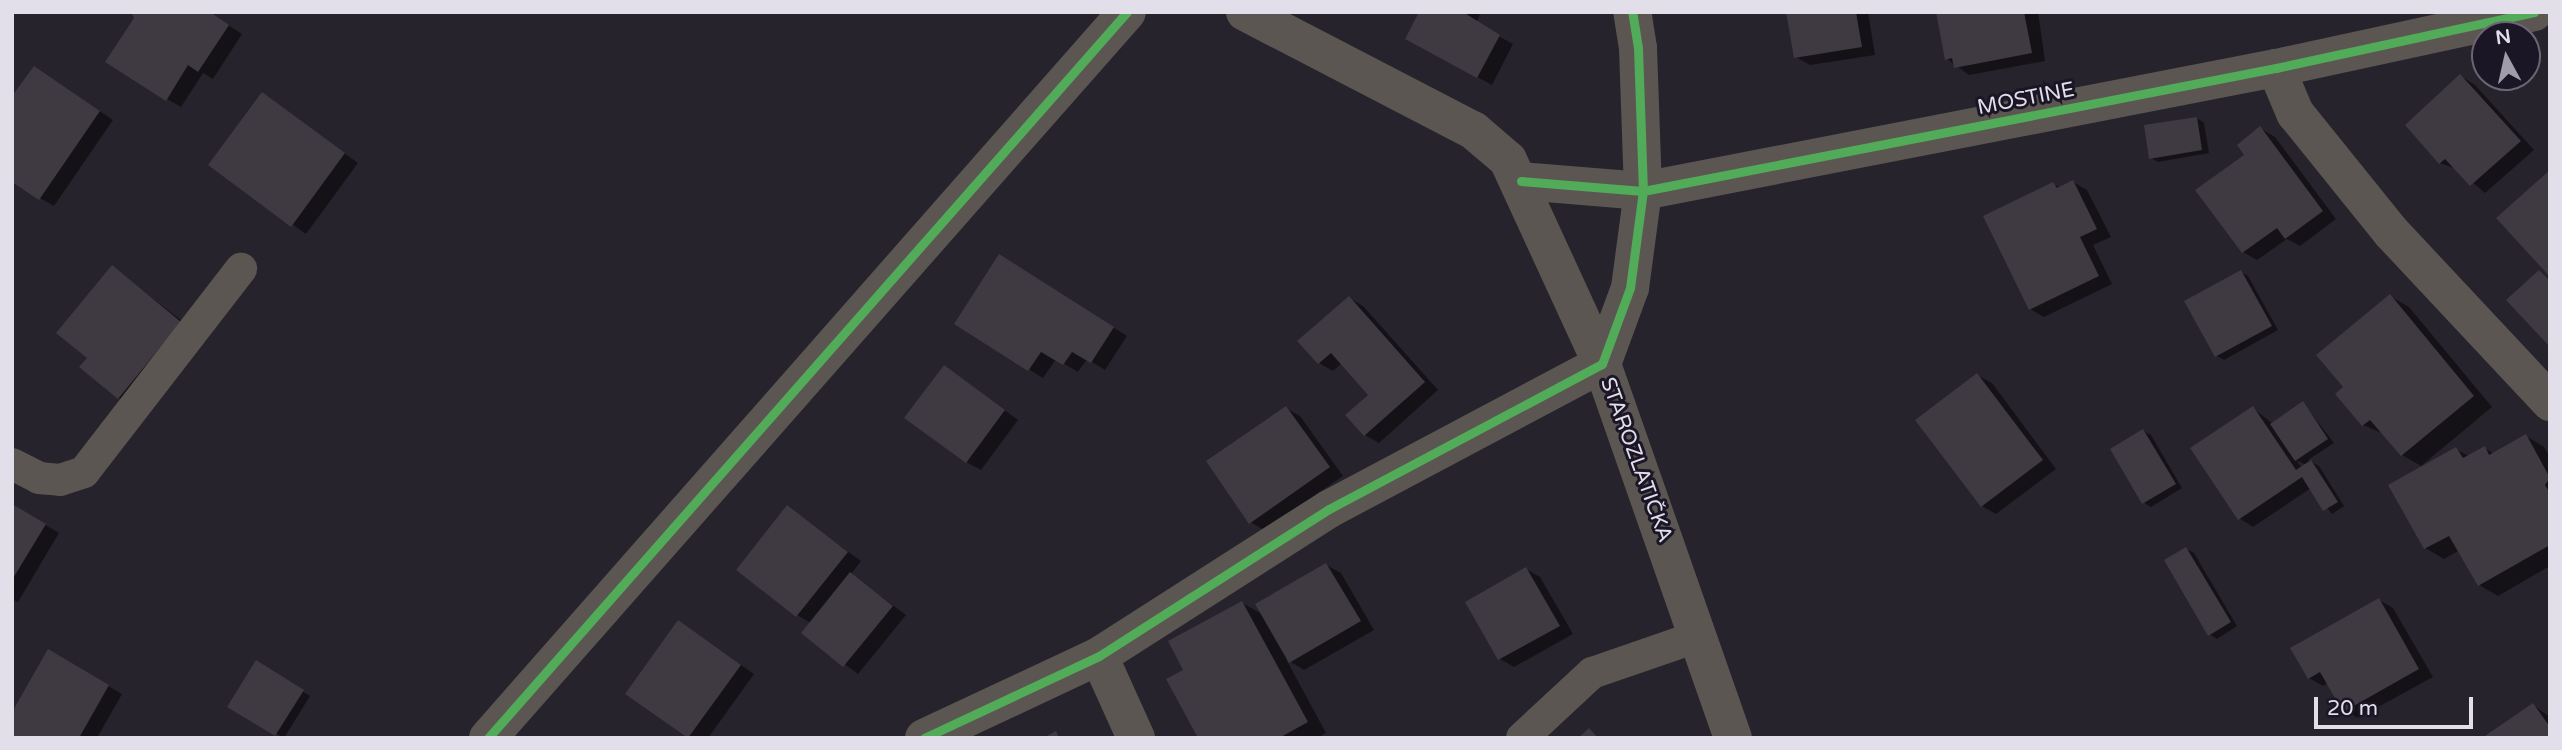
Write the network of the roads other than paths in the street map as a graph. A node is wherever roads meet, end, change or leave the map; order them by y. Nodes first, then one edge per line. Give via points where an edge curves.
1 (1128, 12) edge
2 (1245, 12) edge
3 (1632, 12) edge
4 (2534, 12) edge
5 (2276, 68) junction
6 (1521, 181) junction
7 (1643, 191) junction
8 (241, 269) dead end
9 (1602, 364) junction
10 (2550, 402) edge
11 (12, 464) edge
12 (1699, 636) junction
13 (1099, 656) junction
14 (488, 738) edge
15 (924, 738) edge
16 (1136, 738) edge
17 (1522, 738) edge
18 (1733, 738) edge

1 - 14 street
2 - 6 street, STAROZLATIČKA via 1473,130 1508,160
3 - 7 street via 1638,48
4 - 5 street, MOSTINE
5 - 7 street, MOSTINE
5 - 10 street via 2295,113 2391,232
6 - 7 street, MOSTINE
6 - 9 street, STAROZLATIČKA
7 - 9 street via 1630,288
8 - 11 lane via 84,472 49,479
9 - 12 street, STAROZLATIČKA
9 - 13 street via 1329,509
12 - 17 lane via 1592,673
12 - 18 street, STAROZLATIČKA
13 - 15 street
13 - 16 street

